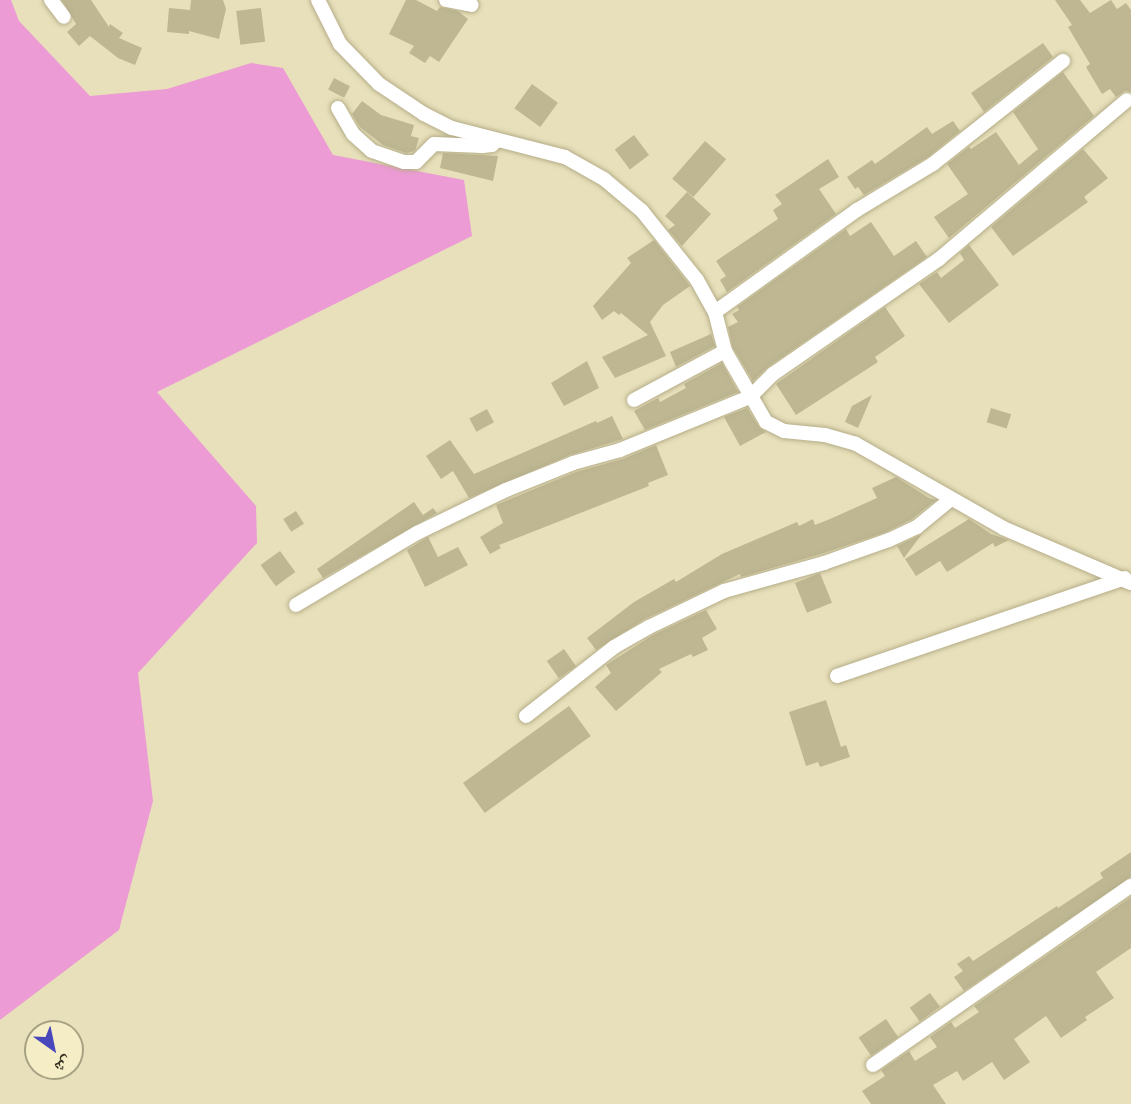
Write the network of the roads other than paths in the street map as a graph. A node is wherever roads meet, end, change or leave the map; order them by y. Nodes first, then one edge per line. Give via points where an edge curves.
1 (51, 0) edge
2 (318, 0) edge
3 (446, 0) edge
4 (472, 4) dead end
5 (64, 17) dead end
6 (1063, 60) dead end
7 (1127, 100) dead end
8 (338, 108) dead end
9 (497, 140) junction
10 (715, 312) junction
11 (725, 351) junction
12 (750, 397) junction
13 (634, 400) dead end
14 (951, 499) junction
15 (1128, 581) edge
16 (296, 606) dead end
17 (837, 676) dead end
18 (526, 716) dead end
19 (1131, 886) edge
20 (873, 1065) dead end

1 - 5 street
2 - 9 street via 340,44 379,84 442,124
3 - 4 street
6 - 10 street via 933,164 857,210
7 - 12 street via 939,259 773,374
8 - 9 street via 353,134 372,151 404,162 416,162 434,144 482,146
9 - 10 street via 565,157 604,179 642,211 697,280
10 - 11 street
11 - 12 street
11 - 13 street
12 - 14 street via 766,422 784,431 825,435 856,444
12 - 16 street via 620,450 573,463 506,490 417,533
14 - 15 street via 1004,528
14 - 18 street via 917,527 889,540 724,591 649,627 614,647
15 - 17 street
19 - 20 street

